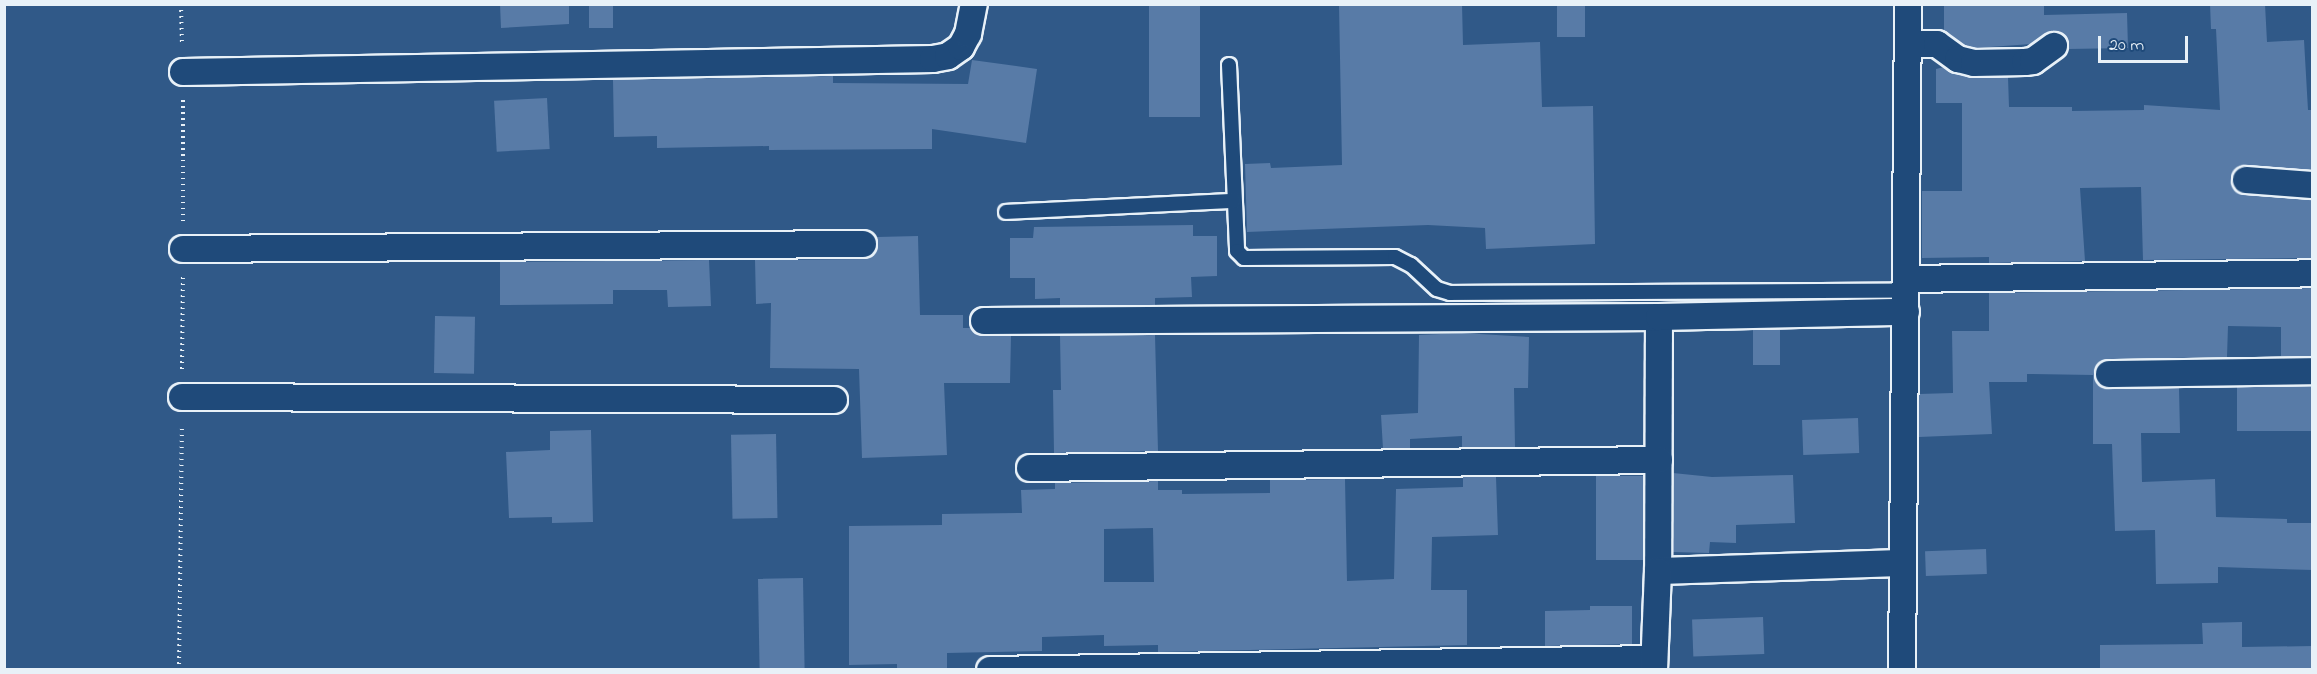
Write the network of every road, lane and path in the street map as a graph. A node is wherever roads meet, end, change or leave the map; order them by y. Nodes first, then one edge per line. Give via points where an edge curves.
1 (181, 4) edge
2 (974, 4) edge
3 (1908, 4) edge
4 (1908, 44) junction
5 (2054, 46) dead end
6 (1228, 65) dead end
7 (183, 72) junction
8 (2246, 180) dead end
9 (2313, 185) edge
10 (1234, 201) junction
11 (1005, 212) dead end
12 (862, 244) dead end
13 (183, 249) junction
14 (2313, 273) edge
15 (1906, 294) junction
16 (1659, 316) junction
17 (984, 321) dead end
18 (2313, 371) edge
19 (2109, 374) dead end
20 (182, 397) junction
21 (834, 400) dead end
22 (1659, 460) junction
23 (1030, 468) dead end
24 (1902, 563) junction
25 (1658, 571) junction
26 (1654, 664) edge
27 (179, 669) edge
28 (990, 669) edge
29 (1902, 669) edge

1 - 7 path
2 - 7 street via 961,47 948,56 933,59
3 - 4 street
4 - 5 street via 1937,44 1958,59 1974,63 2014,64 2032,61
4 - 15 street
6 - 10 lane
7 - 13 path
8 - 9 street
10 - 11 lane
10 - 15 lane via 1237,251 1241,257 1395,257 1411,265 1437,289 1450,293
12 - 13 street
13 - 20 path
14 - 15 street
15 - 16 street
15 - 24 street
16 - 17 street
16 - 22 street
18 - 19 street
20 - 21 street
20 - 27 path
22 - 23 street
22 - 25 street
24 - 25 street
24 - 29 street
25 - 26 street
26 - 28 street

